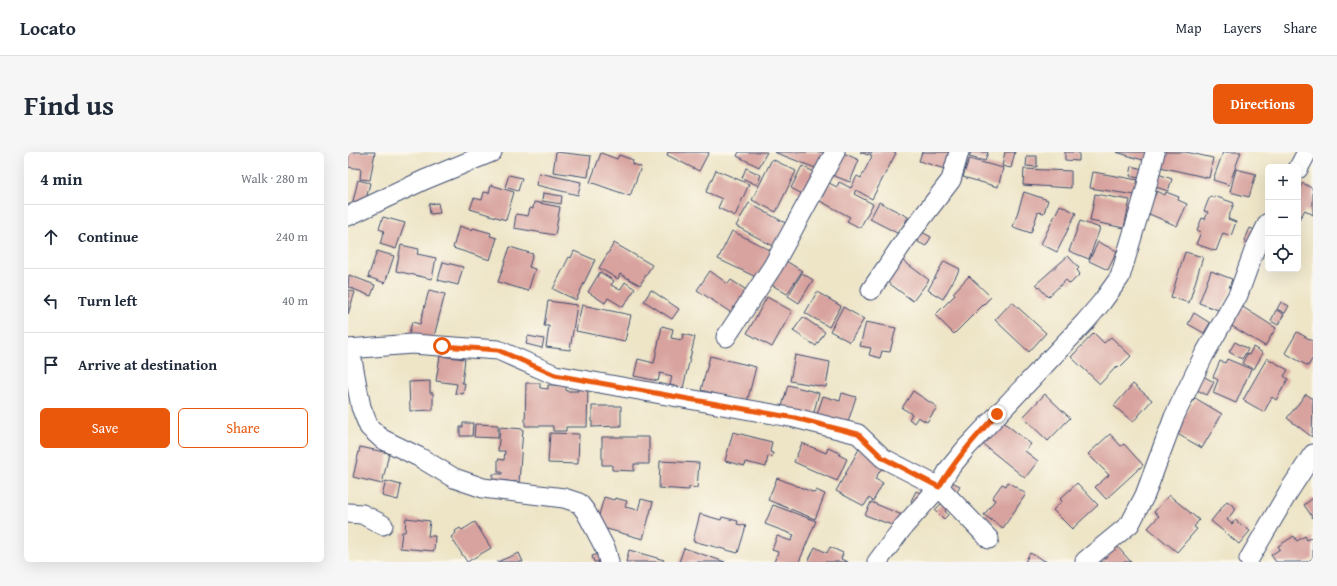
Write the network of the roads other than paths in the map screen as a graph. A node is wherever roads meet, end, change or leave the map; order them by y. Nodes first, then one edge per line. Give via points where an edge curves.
1 (492, 152) edge
2 (835, 152) edge
3 (959, 152) edge
4 (1155, 152) edge
5 (1307, 152) edge
6 (1301, 164) edge
7 (348, 216) edge
8 (1265, 229) edge
9 (871, 290) dead end
10 (726, 337) dead end
11 (349, 349) edge
12 (1313, 454) edge
13 (939, 487) junction
14 (348, 513) edge
15 (383, 525) dead end
16 (989, 540) dead end
17 (1249, 559) dead end
18 (1086, 561) dead end
19 (609, 562) edge
20 (877, 562) edge

1 - 7 street via 424,180
2 - 10 street via 773,266
3 - 9 street via 951,180
4 - 13 street via 1120,277 1085,322 949,469
5 - 6 street
8 - 18 street via 1238,295 1204,355 1174,417 1145,495 1130,524
11 - 13 street via 412,344 498,350 555,375 795,418 858,434 883,458
11 - 19 street via 360,407 369,427 382,439 454,478 483,488 564,498 579,503 606,550
12 - 17 street
13 - 16 street
13 - 20 street via 904,526
14 - 15 street via 362,514

